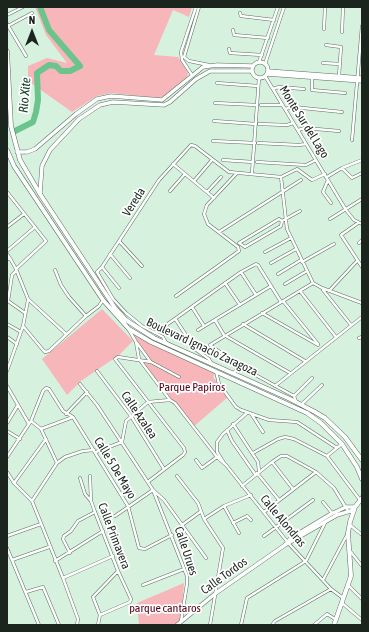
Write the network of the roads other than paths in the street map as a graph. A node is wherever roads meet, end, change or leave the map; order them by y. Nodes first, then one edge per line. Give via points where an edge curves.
1 (23, 7) edge
2 (197, 7) edge
3 (278, 7) edge
4 (284, 7) edge
5 (325, 7) edge
6 (343, 7) edge
7 (32, 13) dead end
8 (240, 13) dead end
9 (7, 15) edge
10 (274, 20) junction
11 (8, 25) edge
12 (362, 26) edge
13 (324, 29) dead end
14 (233, 30) dead end
15 (342, 32) dead end
16 (268, 38) junction
17 (326, 45) dead end
18 (229, 49) dead end
19 (7, 51) edge
20 (262, 55) junction
21 (26, 56) dead end
22 (259, 62) junction
23 (323, 63) dead end
24 (265, 64) junction
25 (340, 64) junction
26 (210, 66) junction
27 (253, 66) junction
28 (226, 68) junction
29 (252, 71) junction
30 (266, 73) junction
31 (192, 75) junction
32 (312, 76) junction
33 (339, 76) junction
34 (259, 78) junction
35 (359, 79) edge
36 (362, 81) edge
37 (216, 83) dead end
38 (258, 86) junction
39 (273, 89) junction
40 (304, 89) dead end
41 (8, 93) edge
42 (345, 93) dead end
43 (215, 103) dead end
44 (259, 105) junction
45 (282, 105) junction
46 (285, 109) junction
47 (342, 112) dead end
48 (214, 121) dead end
49 (293, 122) junction
50 (258, 124) junction
51 (298, 130) junction
52 (339, 131) dead end
53 (352, 140) dead end
54 (213, 141) dead end
55 (256, 143) junction
56 (306, 144) junction
57 (7, 150) edge
58 (16, 152) junction
59 (212, 160) junction
60 (223, 160) dead end
61 (316, 160) junction
62 (362, 160) edge
63 (253, 162) junction
64 (257, 162) dead end
65 (173, 164) junction
66 (342, 168) junction
67 (237, 173) junction
68 (252, 173) junction
69 (362, 173) edge
70 (185, 174) junction
71 (325, 174) junction
72 (281, 177) junction
73 (221, 178) dead end
74 (328, 178) junction
75 (301, 180) dead end
76 (194, 181) junction
77 (170, 191) dead end
78 (7, 192) edge
79 (207, 192) junction
80 (282, 192) junction
81 (40, 194) junction
82 (214, 198) junction
83 (362, 199) edge
84 (331, 203) dead end
85 (346, 210) junction
86 (300, 211) dead end
87 (24, 214) junction
88 (286, 219) junction
89 (330, 219) dead end
90 (282, 221) junction
91 (358, 223) junction
92 (362, 224) edge
93 (7, 227) edge
94 (35, 227) junction
95 (218, 232) junction
96 (291, 238) junction
97 (362, 240) edge
98 (119, 241) junction
99 (359, 243) dead end
100 (334, 244) dead end
101 (296, 249) junction
102 (7, 251) edge
103 (266, 252) dead end
104 (7, 254) edge
105 (110, 254) junction
106 (7, 258) edge
107 (11, 260) junction
108 (301, 261) junction
109 (357, 261) junction
110 (271, 263) dead end
111 (142, 266) dead end
112 (102, 267) junction
113 (362, 267) edge
114 (16, 270) junction
115 (55, 270) dead end
116 (306, 271) junction
117 (241, 272) junction
118 (278, 274) dead end
119 (130, 278) dead end
120 (313, 282) junction
121 (225, 283) junction
122 (286, 284) dead end
123 (271, 286) junction
124 (119, 288) dead end
125 (322, 288) junction
126 (329, 291) junction
127 (300, 292) junction
128 (256, 295) junction
129 (176, 296) dead end
130 (28, 299) junction
131 (103, 300) junction
132 (282, 302) junction
133 (362, 303) edge
134 (240, 305) junction
135 (192, 307) junction
136 (25, 313) junction
137 (262, 313) junction
138 (86, 316) junction
139 (362, 317) edge
140 (176, 320) junction
141 (215, 320) junction
142 (7, 324) edge
143 (243, 324) junction
144 (351, 325) junction
145 (23, 326) junction
146 (204, 326) junction
147 (129, 329) junction
148 (198, 330) dead end
149 (21, 332) junction
150 (155, 333) junction
151 (66, 334) junction
152 (224, 335) junction
153 (7, 337) edge
154 (336, 337) junction
155 (136, 342) junction
156 (16, 344) junction
157 (167, 345) junction
158 (318, 345) junction
159 (321, 349) junction
160 (139, 359) junction
161 (305, 361) junction
162 (151, 362) junction
163 (211, 364) junction
164 (239, 366) junction
165 (7, 371) edge
166 (97, 371) dead end
167 (216, 372) junction
168 (290, 373) junction
169 (233, 374) junction
170 (179, 377) dead end
171 (312, 378) dead end
172 (80, 384) dead end
173 (322, 385) dead end
174 (7, 386) edge
175 (274, 386) junction
176 (87, 392) junction
177 (294, 396) junction
178 (170, 400) junction
179 (148, 402) junction
180 (296, 402) junction
181 (302, 404) junction
182 (18, 405) junction
183 (247, 413) junction
184 (66, 414) junction
185 (252, 415) junction
186 (131, 416) junction
187 (73, 417) junction
188 (326, 418) junction
189 (32, 421) junction
190 (7, 423) edge
191 (321, 423) junction
192 (29, 424) junction
193 (233, 424) junction
194 (41, 429) junction
195 (227, 430) junction
196 (7, 431) edge
197 (263, 432) dead end
198 (20, 438) junction
199 (46, 439) junction
200 (122, 442) junction
201 (342, 444) junction
202 (337, 448) junction
203 (95, 451) junction
204 (253, 453) junction
205 (327, 456) junction
206 (7, 457) edge
207 (217, 457) junction
208 (196, 460) dead end
209 (362, 460) edge
210 (272, 462) junction
211 (57, 463) junction
212 (226, 465) junction
213 (164, 469) junction
214 (7, 472) edge
215 (316, 472) junction
216 (257, 473) junction
217 (90, 476) dead end
218 (177, 476) dead end
219 (80, 478) dead end
220 (362, 479) edge
221 (149, 481) junction
222 (14, 483) junction
223 (242, 486) junction
224 (293, 489) junction
225 (153, 490) junction
226 (251, 495) junction
227 (361, 499) edge
228 (279, 500) junction
229 (312, 500) dead end
230 (32, 501) junction
231 (91, 501) junction
232 (323, 502) dead end
233 (128, 506) junction
234 (224, 506) junction
235 (354, 508) junction
236 (347, 509) junction
237 (95, 512) junction
238 (200, 512) junction
239 (264, 512) junction
240 (332, 513) junction
241 (115, 516) dead end
242 (204, 519) junction
243 (251, 520) dead end
244 (233, 523) junction
245 (325, 523) junction
246 (41, 524) junction
247 (182, 525) junction
248 (349, 525) junction
249 (275, 527) junction
250 (103, 531) junction
251 (239, 533) dead end
252 (348, 533) junction
253 (361, 534) dead end
254 (172, 535) junction
255 (7, 536) edge
256 (264, 536) dead end
257 (287, 543) junction
258 (50, 547) junction
259 (7, 548) edge
260 (350, 551) junction
261 (70, 553) junction
262 (113, 556) junction
263 (206, 558) dead end
264 (12, 560) junction
265 (55, 561) junction
266 (306, 561) junction
267 (362, 566) edge
268 (184, 569) junction
269 (118, 571) junction
270 (63, 578) junction
271 (323, 580) junction
272 (143, 585) dead end
273 (348, 586) junction
274 (331, 588) junction
275 (26, 592) junction
276 (216, 593) junction
277 (362, 599) edge
278 (342, 600) junction
279 (100, 615) junction
280 (336, 620) junction
281 (362, 620) edge
282 (179, 624) edge
283 (39, 625) edge
284 (59, 625) edge
285 (77, 625) edge
286 (98, 625) edge
287 (210, 625) edge
288 (241, 625) edge
289 (272, 625) edge
290 (314, 625) edge
291 (334, 625) edge

1 - 9 street
2 - 26 street via 184,57 189,61
2 - 31 street via 181,52 182,60
3 - 10 street
4 - 24 street
5 - 13 street
6 - 15 street
7 - 11 street
8 - 10 street via 241,16
10 - 16 street
11 - 21 street
12 - 35 street
14 - 16 street via 234,35
16 - 20 street
17 - 25 street via 340,47
18 - 20 street via 230,53
19 - 41 main road, Boulevard Ignacio Zaragoza
20 - 22 street
22 - 24 street
22 - 27 street
23 - 25 street
24 - 30 street
25 - 33 street
26 - 28 street
26 - 31 street
27 - 28 street
27 - 29 street
28 - 29 street
28 - 81 street via 202,74 164,105 114,102 100,104 92,109 47,153 42,166
29 - 34 street
30 - 32 street
30 - 34 street
30 - 39 street, Monte Sur del Lago
31 - 58 street via 162,100 112,96 97,99 35,149
32 - 33 street
32 - 35 street
32 - 42 street via 312,90
33 - 35 street
34 - 38 street
35 - 36 street
35 - 53 street
37 - 38 street
38 - 44 street
39 - 40 street
39 - 45 street, Monte Sur del Lago
41 - 58 main road, Boulevard Ignacio Zaragoza
43 - 44 street
44 - 45 street
44 - 50 street
45 - 46 street, Monte Sur del Lago
46 - 47 street via 293,107
46 - 49 street, Monte Sur del Lago
48 - 50 street
49 - 50 street via 287,125
49 - 51 street, Monte Sur del Lago
50 - 55 street
51 - 52 street via 305,128
51 - 56 street, Monte Sur del Lago
54 - 55 street
55 - 56 street
55 - 63 street
56 - 61 street, Monte Sur del Lago
57 - 131 main road, Boulevard Ignacio Zaragoza via 14,166
58 - 81 main road, Boulevard Ignacio Zaragoza
59 - 65 street, Vereda via 195,146 191,146
59 - 67 street via 229,172
59 - 76 street
60 - 63 street
61 - 64 street via 306,165
61 - 71 street, Monte Sur del Lago
62 - 66 street
63 - 68 street
65 - 70 street
65 - 98 street, Vereda via 159,180
66 - 69 street via 352,178
66 - 74 street
67 - 68 street
67 - 82 street
68 - 72 street
70 - 76 street
70 - 77 street
71 - 72 street via 312,180 297,169
71 - 74 street, Monte Sur del Lago
72 - 80 street
73 - 79 street
74 - 84 street via 323,192
74 - 85 street, Monte Sur del Lago
75 - 80 street
76 - 79 street
78 - 87 street
79 - 82 street
80 - 88 street
80 - 95 street
81 - 157 main road, Boulevard Ignacio Zaragoza via 115,308 141,331
82 - 95 street via 207,205 204,214 208,224
83 - 85 street
85 - 89 street
85 - 91 street, Monte Sur del Lago
86 - 88 street
87 - 93 street
87 - 94 street
88 - 90 street
88 - 96 street
90 - 90 street via 282,226 243,247 239,242 280,218
91 - 92 street
91 - 109 street via 341,235
94 - 102 street
94 - 114 street via 46,241
95 - 129 street via 239,251
96 - 101 street
96 - 103 street
97 - 99 street
98 - 105 street, Vereda
98 - 111 street
100 - 108 street
101 - 108 street
101 - 110 street
104 - 107 street
105 - 112 street, Vereda
105 - 119 street
106 - 107 street
107 - 114 street
108 - 116 street
108 - 118 street
109 - 113 street
109 - 126 street
112 - 124 street
112 - 150 street, Vereda via 97,272 113,299 142,326
114 - 130 street
114 - 136 street via 11,277 8,300
115 - 138 street via 65,291
116 - 120 street
116 - 122 street
117 - 121 street
117 - 123 street via 257,264
117 - 128 street
120 - 125 street
120 - 127 street
121 - 134 street
121 - 135 street
123 - 128 street
123 - 132 street
125 - 126 street
125 - 144 street
126 - 133 street
127 - 132 street
127 - 154 street
128 - 134 street
130 - 136 street
130 - 151 street
131 - 138 street via 100,306
131 - 147 main road, Boulevard Ignacio Zaragoza
132 - 137 street
132 - 158 street
134 - 141 street
135 - 140 street
135 - 146 street
136 - 145 street
137 - 143 street
137 - 158 street
138 - 151 street
139 - 144 street
140 - 150 street
140 - 163 street via 195,349 209,358
141 - 146 street
141 - 152 street
142 - 149 street
143 - 152 street
143 - 161 street
144 - 154 street
145 - 149 street
145 - 151 street via 45,352
146 - 148 street
147 - 155 street
147 - 167 main road, Boulevard Ignacio Zaragoza
149 - 156 street
150 - 157 street via 164,338
152 - 164 street via 210,345
152 - 168 street
153 - 156 street
154 - 159 street
155 - 160 street
155 - 162 street
156 - 165 street
157 - 163 main road, Boulevard Ignacio Zaragoza
158 - 159 street
159 - 161 street
160 - 162 street
160 - 178 street, Calle Alondras
160 - 179 street via 115,359
161 - 168 street
162 - 170 street
163 - 169 main road, Boulevard Ignacio Zaragoza
164 - 169 street
164 - 175 street
166 - 186 street, Calle Azalea
167 - 183 street via 219,384 231,401
167 - 191 main road, Boulevard Ignacio Zaragoza via 297,407
168 - 175 street
169 - 180 main road, Boulevard Ignacio Zaragoza
171 - 177 street
172 - 176 street, Calle Urues
173 - 181 street
174 - 182 street
175 - 177 street
176 - 184 street
176 - 200 street, Calle Urues
177 - 180 street
178 - 179 street
178 - 207 street, Calle Alondras
179 - 186 street
179 - 213 street via 185,452
180 - 181 main road, Boulevard Ignacio Zaragoza
181 - 188 main road, Boulevard Ignacio Zaragoza
182 - 190 street
182 - 192 street
183 - 185 street
183 - 193 street
184 - 187 street
184 - 189 street via 46,388
185 - 197 street
185 - 202 street via 269,420 297,422
186 - 200 street via 124,427
186 - 213 street, Calle Azalea
187 - 194 street
187 - 203 street, Calle 5 De Mayo
188 - 191 main road
188 - 209 main road, Boulevard Ignacio Zaragoza via 345,437
189 - 192 street
189 - 194 street
191 - 201 main road, Boulevard Ignacio Zaragoza
192 - 198 street
193 - 195 street
193 - 204 street
194 - 199 street
195 - 212 street via 216,448
195 - 216 street via 232,441
196 - 198 street
198 - 206 street
199 - 211 street
199 - 222 street
200 - 203 street
200 - 221 street, Calle Urues
201 - 202 street
201 - 220 main road, Boulevard Ignacio Zaragoza
202 - 205 street
203 - 211 street via 83,451 65,457
203 - 233 street, Calle 5 De Mayo
204 - 205 street via 285,437
204 - 216 street via 258,462
205 - 227 street
207 - 208 street via 202,468
207 - 212 street, Calle Alondras
210 - 215 street via 287,456
210 - 216 street
210 - 224 street
211 - 230 street
212 - 223 street, Calle Alondras
213 - 221 street
214 - 222 street
215 - 224 street
215 - 236 street via 334,488
216 - 223 street
216 - 228 street
217 - 231 street, Calle Primavera
218 - 238 street via 201,507
219 - 231 street via 85,494
221 - 225 street, Calle Urues
222 - 230 street
223 - 226 street, Calle Alondras
224 - 228 street
225 - 233 street
225 - 247 street, Calle Urues via 164,500
225 - 254 street, Calle Urues
226 - 234 street
226 - 239 street, Calle Alondras
227 - 235 main road
228 - 239 street
229 - 249 street
230 - 246 street
231 - 237 street, Calle Primavera
232 - 240 street
233 - 241 street
233 - 254 street, Calle 5 De Mayo via 139,548 142,550
234 - 242 street
234 - 244 street
235 - 236 street, Calle Tordos
235 - 248 main road
236 - 240 street, Calle Tordos
236 - 245 street, Calle Tordos
237 - 250 street, Calle Primavera
237 - 261 street via 78,521 63,538
238 - 242 street
238 - 247 street
239 - 249 street, Calle Alondras
240 - 257 street, Calle Tordos
242 - 276 street via 223,548
243 - 244 street via 247,516
244 - 251 street
245 - 257 street, Calle Tordos
245 - 266 street
246 - 255 street
246 - 258 street
247 - 263 street, Calle Urues
248 - 252 main road
248 - 253 street
249 - 256 street
249 - 257 street, Calle Alondras
250 - 261 street
250 - 262 street, Calle Primavera
252 - 260 main road
252 - 271 street
254 - 268 street, Calle Urues
257 - 266 street, Calle Alondras
257 - 276 street, Calle Tordos
258 - 264 street
258 - 265 street
259 - 264 street
260 - 267 street
260 - 273 main road via 352,568
261 - 265 street
262 - 269 street, Calle Primavera
262 - 270 street
264 - 275 street
265 - 270 street
266 - 271 street, Calle Alondras
266 - 288 street via 247,598
268 - 272 street
268 - 282 street, Calle Urues via 187,584
269 - 279 street via 93,597
269 - 279 street, Calle Primavera via 131,600
270 - 285 street via 78,619
271 - 274 street, Calle Alondras
273 - 277 street
273 - 278 main road
274 - 278 street, Calle Alondras
274 - 289 street
275 - 283 street
275 - 284 street via 43,587
276 - 282 street, Calle Tordos
276 - 287 street
278 - 280 main road
278 - 281 street, Calle Alondras
279 - 286 street
280 - 290 street via 327,614
280 - 291 main road

